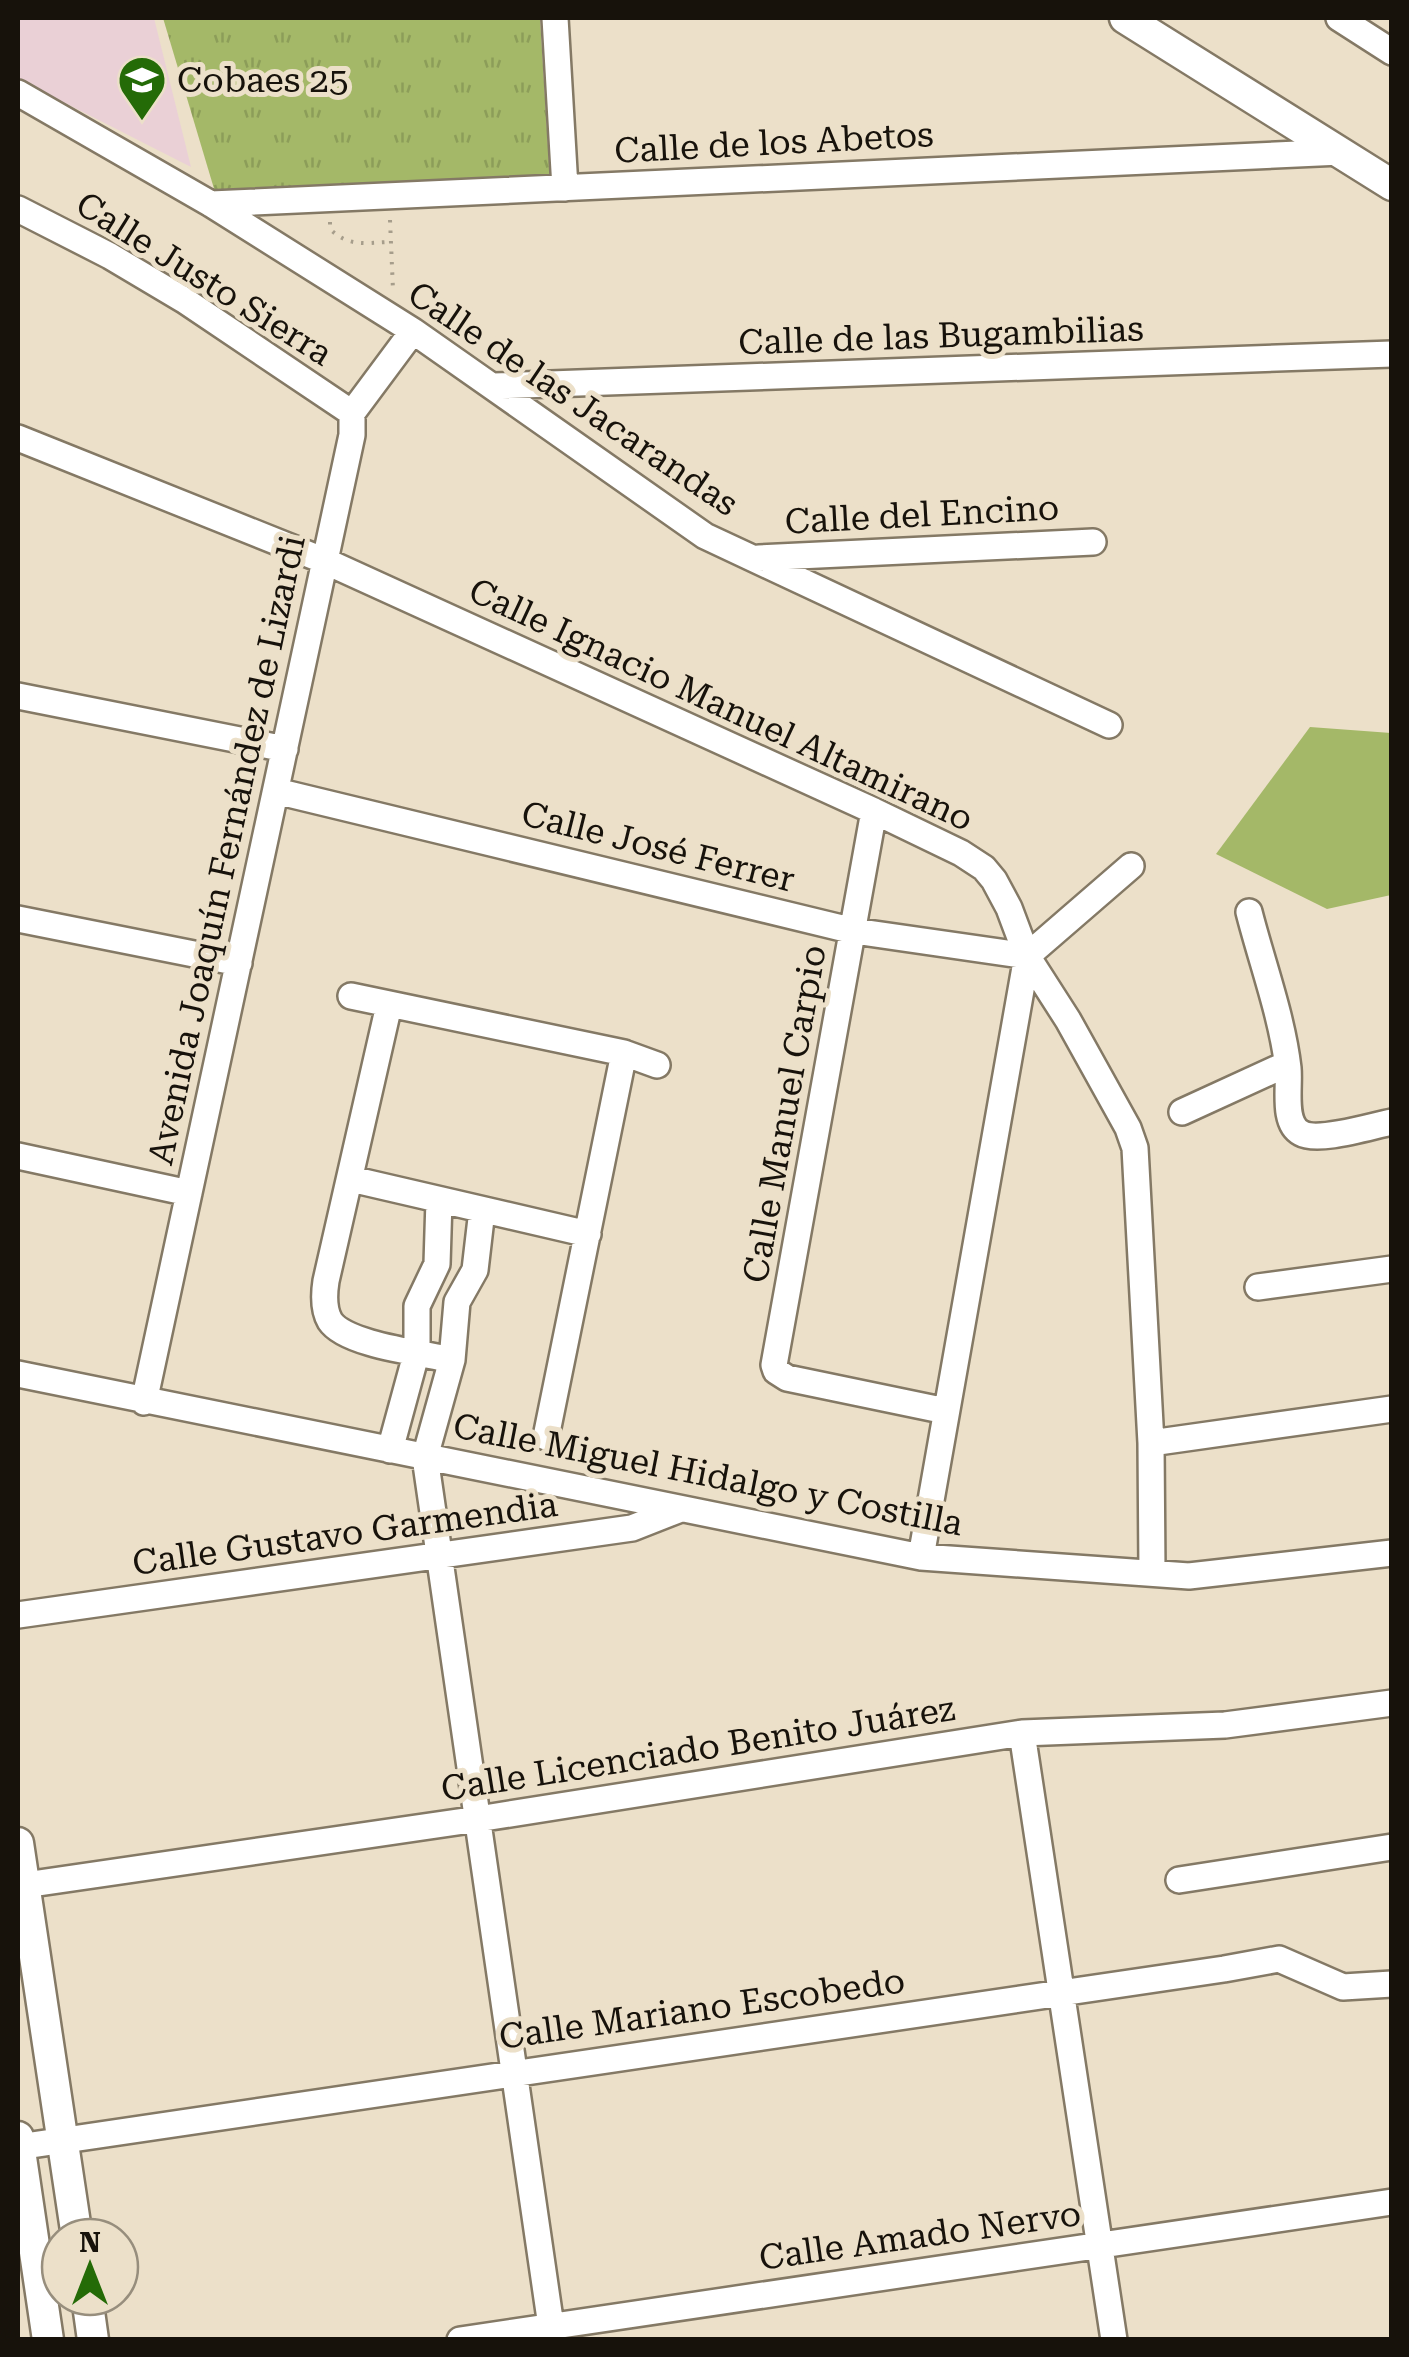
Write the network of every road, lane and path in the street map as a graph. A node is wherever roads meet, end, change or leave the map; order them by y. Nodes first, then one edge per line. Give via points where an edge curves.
1 (555, 18) edge
2 (1126, 18) edge
3 (1339, 18) edge
4 (1378, 36) edge
5 (18, 93) edge
6 (1341, 152) junction
7 (1392, 185) edge
8 (565, 188) junction
9 (390, 196) junction
10 (328, 198) junction
11 (212, 204) junction
12 (18, 209) edge
13 (390, 242) junction
14 (404, 325) junction
15 (1392, 354) edge
16 (494, 386) junction
17 (352, 412) junction
18 (18, 438) edge
19 (1093, 542) dead end
20 (754, 558) junction
21 (325, 561) junction
22 (18, 696) edge
23 (1109, 725) dead end
24 (284, 749) junction
25 (276, 791) junction
26 (874, 811) junction
27 (1131, 866) dead end
28 (1249, 912) dead end
29 (18, 919) edge
30 (854, 930) junction
31 (1026, 956) junction
32 (239, 963) junction
33 (352, 996) dead end
34 (389, 1004) junction
35 (624, 1054) junction
36 (657, 1064) dead end
37 (1287, 1064) junction
38 (1182, 1112) dead end
39 (1392, 1122) edge
40 (18, 1156) edge
41 (350, 1179) junction
42 (190, 1193) junction
43 (439, 1200) junction
44 (482, 1210) junction
45 (588, 1234) junction
46 (1392, 1269) edge
47 (1258, 1287) dead end
48 (417, 1352) junction
49 (452, 1360) junction
50 (18, 1374) edge
51 (144, 1402) junction
52 (1392, 1410) edge
53 (946, 1411) junction
54 (546, 1437) dead end
55 (1151, 1443) junction
56 (390, 1450) junction
57 (425, 1457) junction
58 (679, 1509) junction
59 (1392, 1553) edge
60 (440, 1557) junction
61 (921, 1557) junction
62 (1152, 1572) junction
63 (18, 1615) edge
64 (1392, 1703) edge
65 (1022, 1733) junction
66 (478, 1819) junction
67 (18, 1844) edge
68 (1392, 1846) edge
69 (1179, 1880) dead end
70 (21, 1886) edge
71 (1392, 1984) edge
72 (1061, 1992) junction
73 (514, 2072) junction
74 (62, 2138) junction
75 (18, 2144) edge
76 (1392, 2202) edge
77 (75, 2217) edge
78 (1100, 2245) junction
79 (552, 2333) edge
80 (48, 2340) edge
81 (460, 2340) edge
82 (1114, 2340) edge

1 - 8 street
2 - 6 main road
3 - 4 street
5 - 11 street, Calle de las Jacarandas
6 - 7 main road
6 - 8 street, Calle de los Abetos
8 - 9 street, Calle de los Abetos
9 - 10 street, Calle de los Abetos
9 - 13 path
10 - 11 street, Calle de los Abetos
10 - 13 path via 330,229 340,240
11 - 14 street, Calle de las Jacarandas
12 - 17 street, Calle Justo Sierra via 155,282
13 - 14 path
14 - 16 street, Calle de las Jacarandas
14 - 17 street
15 - 16 street, Calle de las Bugambilias
16 - 20 street, Calle de las Jacarandas via 705,536
17 - 21 street, Avenida Joaquín Fernández de Lizardi
18 - 21 street, Calle Ignacio Manuel Altamirano
19 - 20 street, Calle del Encino
20 - 23 street, Calle de las Jacarandas
21 - 24 street, Avenida Joaquín Fernández de Lizardi
21 - 26 street, Calle Ignacio Manuel Altamirano
22 - 24 street
24 - 25 street, Avenida Joaquín Fernández de Lizardi
25 - 30 street, Calle José Ferrer
25 - 32 street, Avenida Joaquín Fernández de Lizardi
26 - 30 street, Calle Manuel Carpio
26 - 31 street, Calle Ignacio Manuel Altamirano via 984,868 1002,893
27 - 31 street
28 - 37 street
29 - 32 street
30 - 31 street, Calle José Ferrer
30 - 53 street, Calle Manuel Carpio via 774,1365 787,1378
31 - 53 street
31 - 55 street, Calle Ignacio Manuel Altamirano via 1136,1148
32 - 42 street, Avenida Joaquín Fernández de Lizardi
33 - 34 street
34 - 35 street
34 - 41 street
35 - 36 street
35 - 45 street
37 - 38 street
37 - 39 street via 1290,1121 1302,1134
40 - 42 street
41 - 43 street
41 - 48 street via 326,1281 327,1314 353,1338
42 - 51 street, Avenida Joaquín Fernández de Lizardi
43 - 44 street
43 - 48 street via 440,1250 417,1306
44 - 45 street
44 - 49 street via 475,1270 455,1310
45 - 54 street
46 - 47 street
48 - 49 street
48 - 56 street
49 - 57 street
50 - 51 street, Calle Miguel Hidalgo y Costilla
51 - 56 street, Calle Miguel Hidalgo y Costilla
52 - 55 street
53 - 61 street
55 - 62 street, Calle Ignacio Manuel Altamirano
56 - 57 street, Calle Miguel Hidalgo y Costilla
57 - 58 street, Calle Miguel Hidalgo y Costilla
57 - 60 street
58 - 60 street, Calle Gustavo Garmendia via 632,1528
58 - 61 street, Calle Miguel Hidalgo y Costilla
59 - 62 street, Calle Miguel Hidalgo y Costilla via 1222,1574
60 - 63 street, Calle Gustavo Garmendia
60 - 66 street
61 - 62 street, Calle Miguel Hidalgo y Costilla
64 - 65 street, Calle Licenciado Benito Juárez via 1225,1725
65 - 66 street, Calle Licenciado Benito Juárez
65 - 72 street
66 - 70 street, Calle Licenciado Benito Juárez
66 - 73 street
67 - 70 main road
68 - 69 street
70 - 74 main road
71 - 72 street, Calle Mariano Escobedo via 1328,1983 1268,1958
72 - 73 street, Calle Mariano Escobedo
72 - 78 street
73 - 74 street, Calle Mariano Escobedo
73 - 79 street
74 - 75 street, Calle Mariano Escobedo
74 - 77 main road
75 - 80 main road
76 - 78 street, Calle Amado Nervo
78 - 79 street, Calle Amado Nervo
78 - 82 street
79 - 81 street, Calle Amado Nervo

